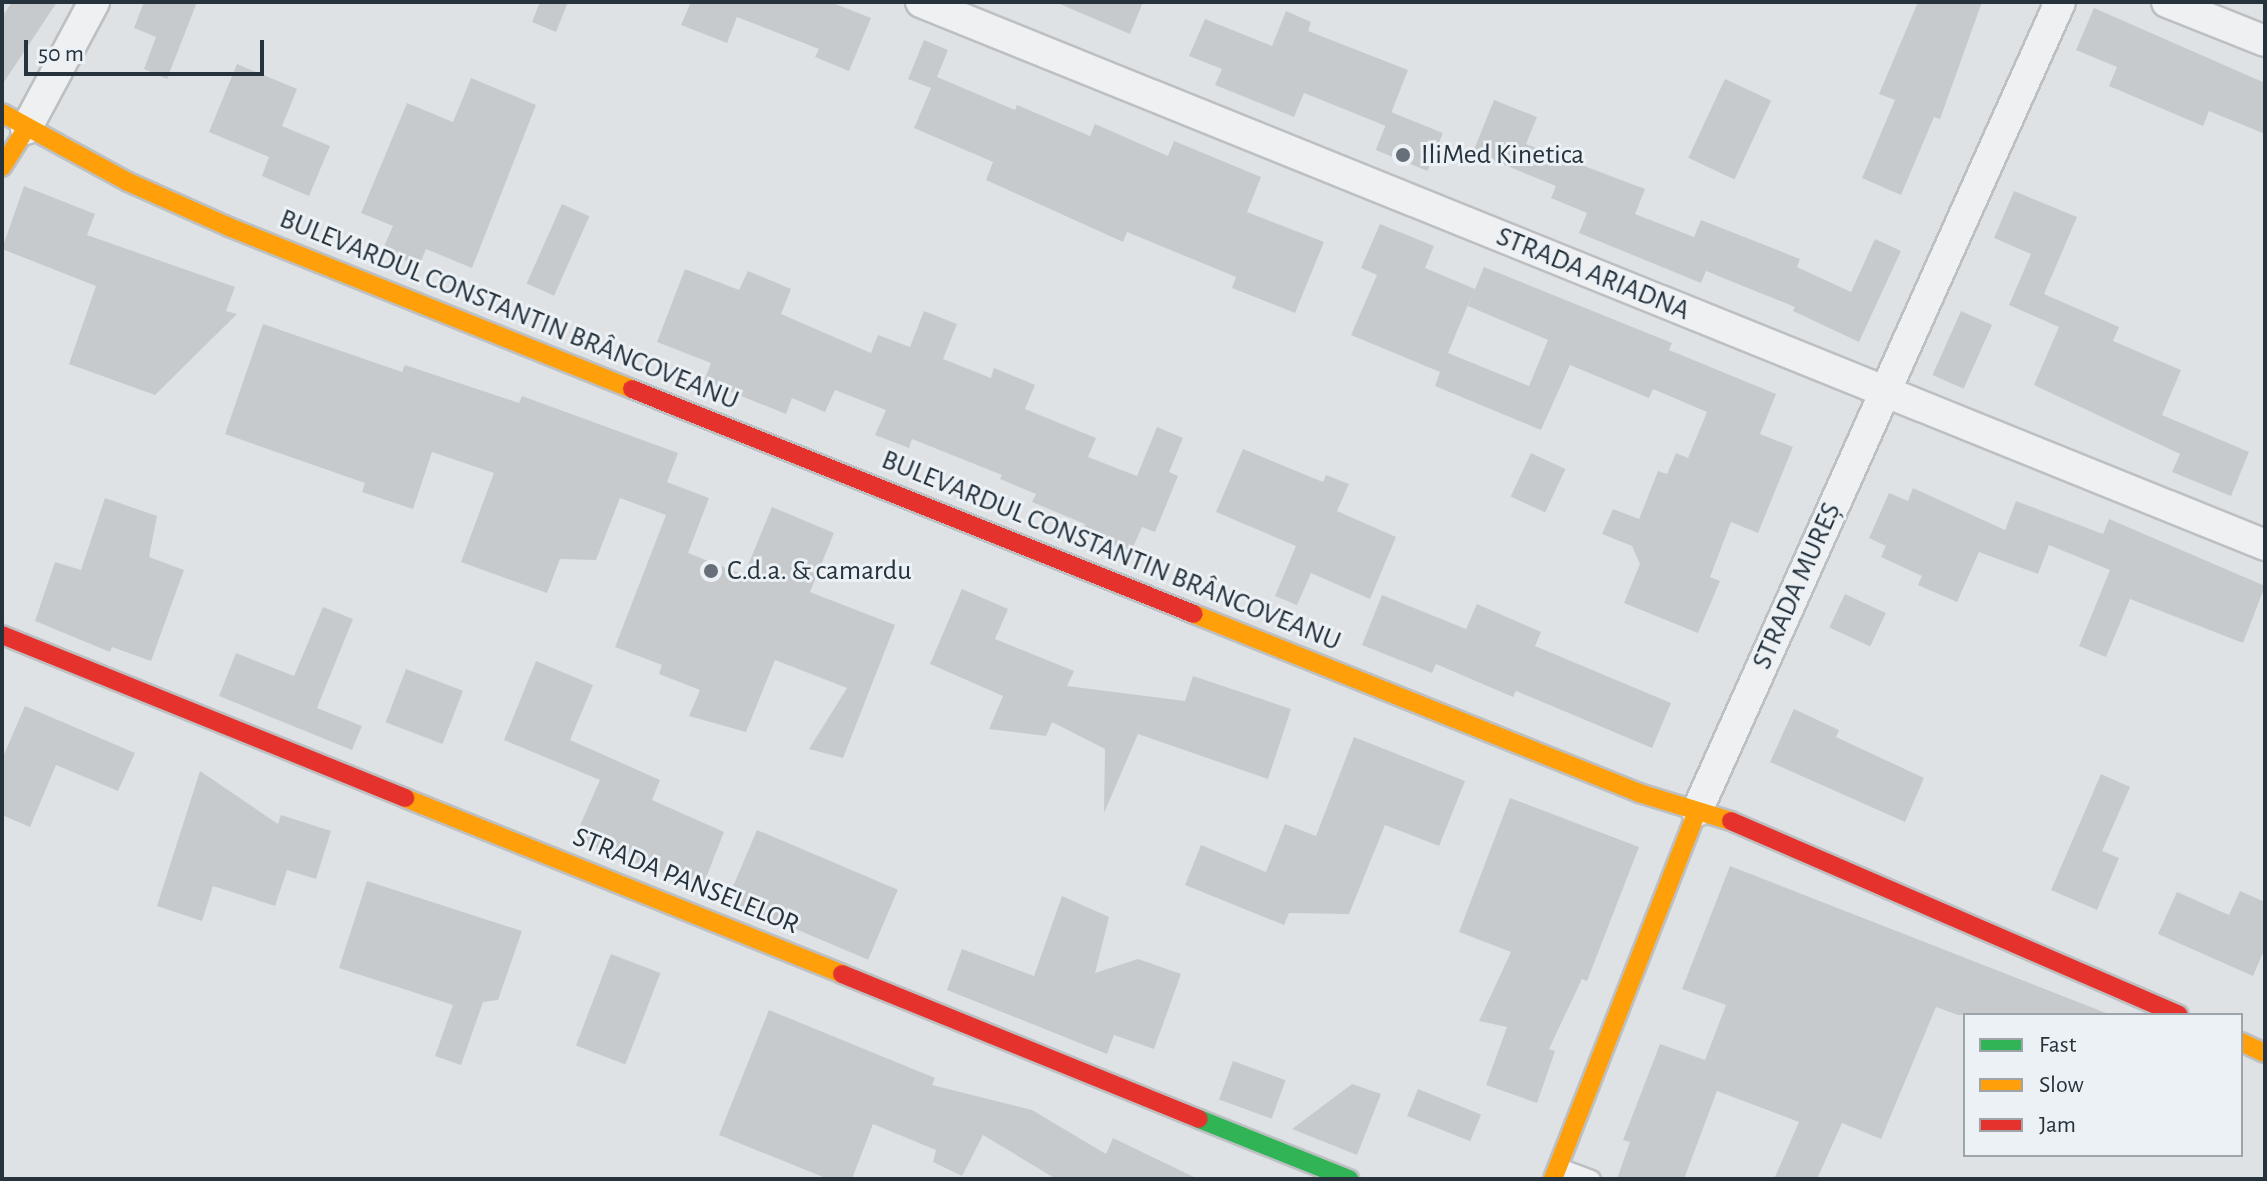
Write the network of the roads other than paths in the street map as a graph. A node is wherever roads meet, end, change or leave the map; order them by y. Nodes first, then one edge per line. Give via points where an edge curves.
1 (94, 2) edge
2 (921, 2) edge
3 (2060, 2) edge
4 (2167, 2) edge
5 (2265, 41) edge
6 (14, 121) edge
7 (2, 167) edge
8 (1884, 392) junction
9 (2265, 545) edge
10 (2, 635) edge
11 (1697, 811) junction
12 (2174, 1013) edge
13 (2243, 1043) edge
14 (2265, 1053) edge
15 (1555, 1173) edge
16 (1349, 1179) edge
17 (1592, 1179) edge

1 - 6 street
2 - 8 street, STRADA ARIADNA
3 - 8 street, STRADA MUREȘ
4 - 5 street
6 - 7 main road
6 - 11 main road, BULEVARDUL CONSTANTIN BRÂNCOVEANU via 229,227 1596,776
8 - 9 street, STRADA ARIADNA
8 - 11 street, STRADA MUREȘ
10 - 16 main road, STRADA PANSELELOR
11 - 12 main road, BULEVARDUL CONSTANTIN BRÂNCOVEANU via 1746,825
11 - 15 main road, STRADA MUREȘ
13 - 14 main road
15 - 17 lane

